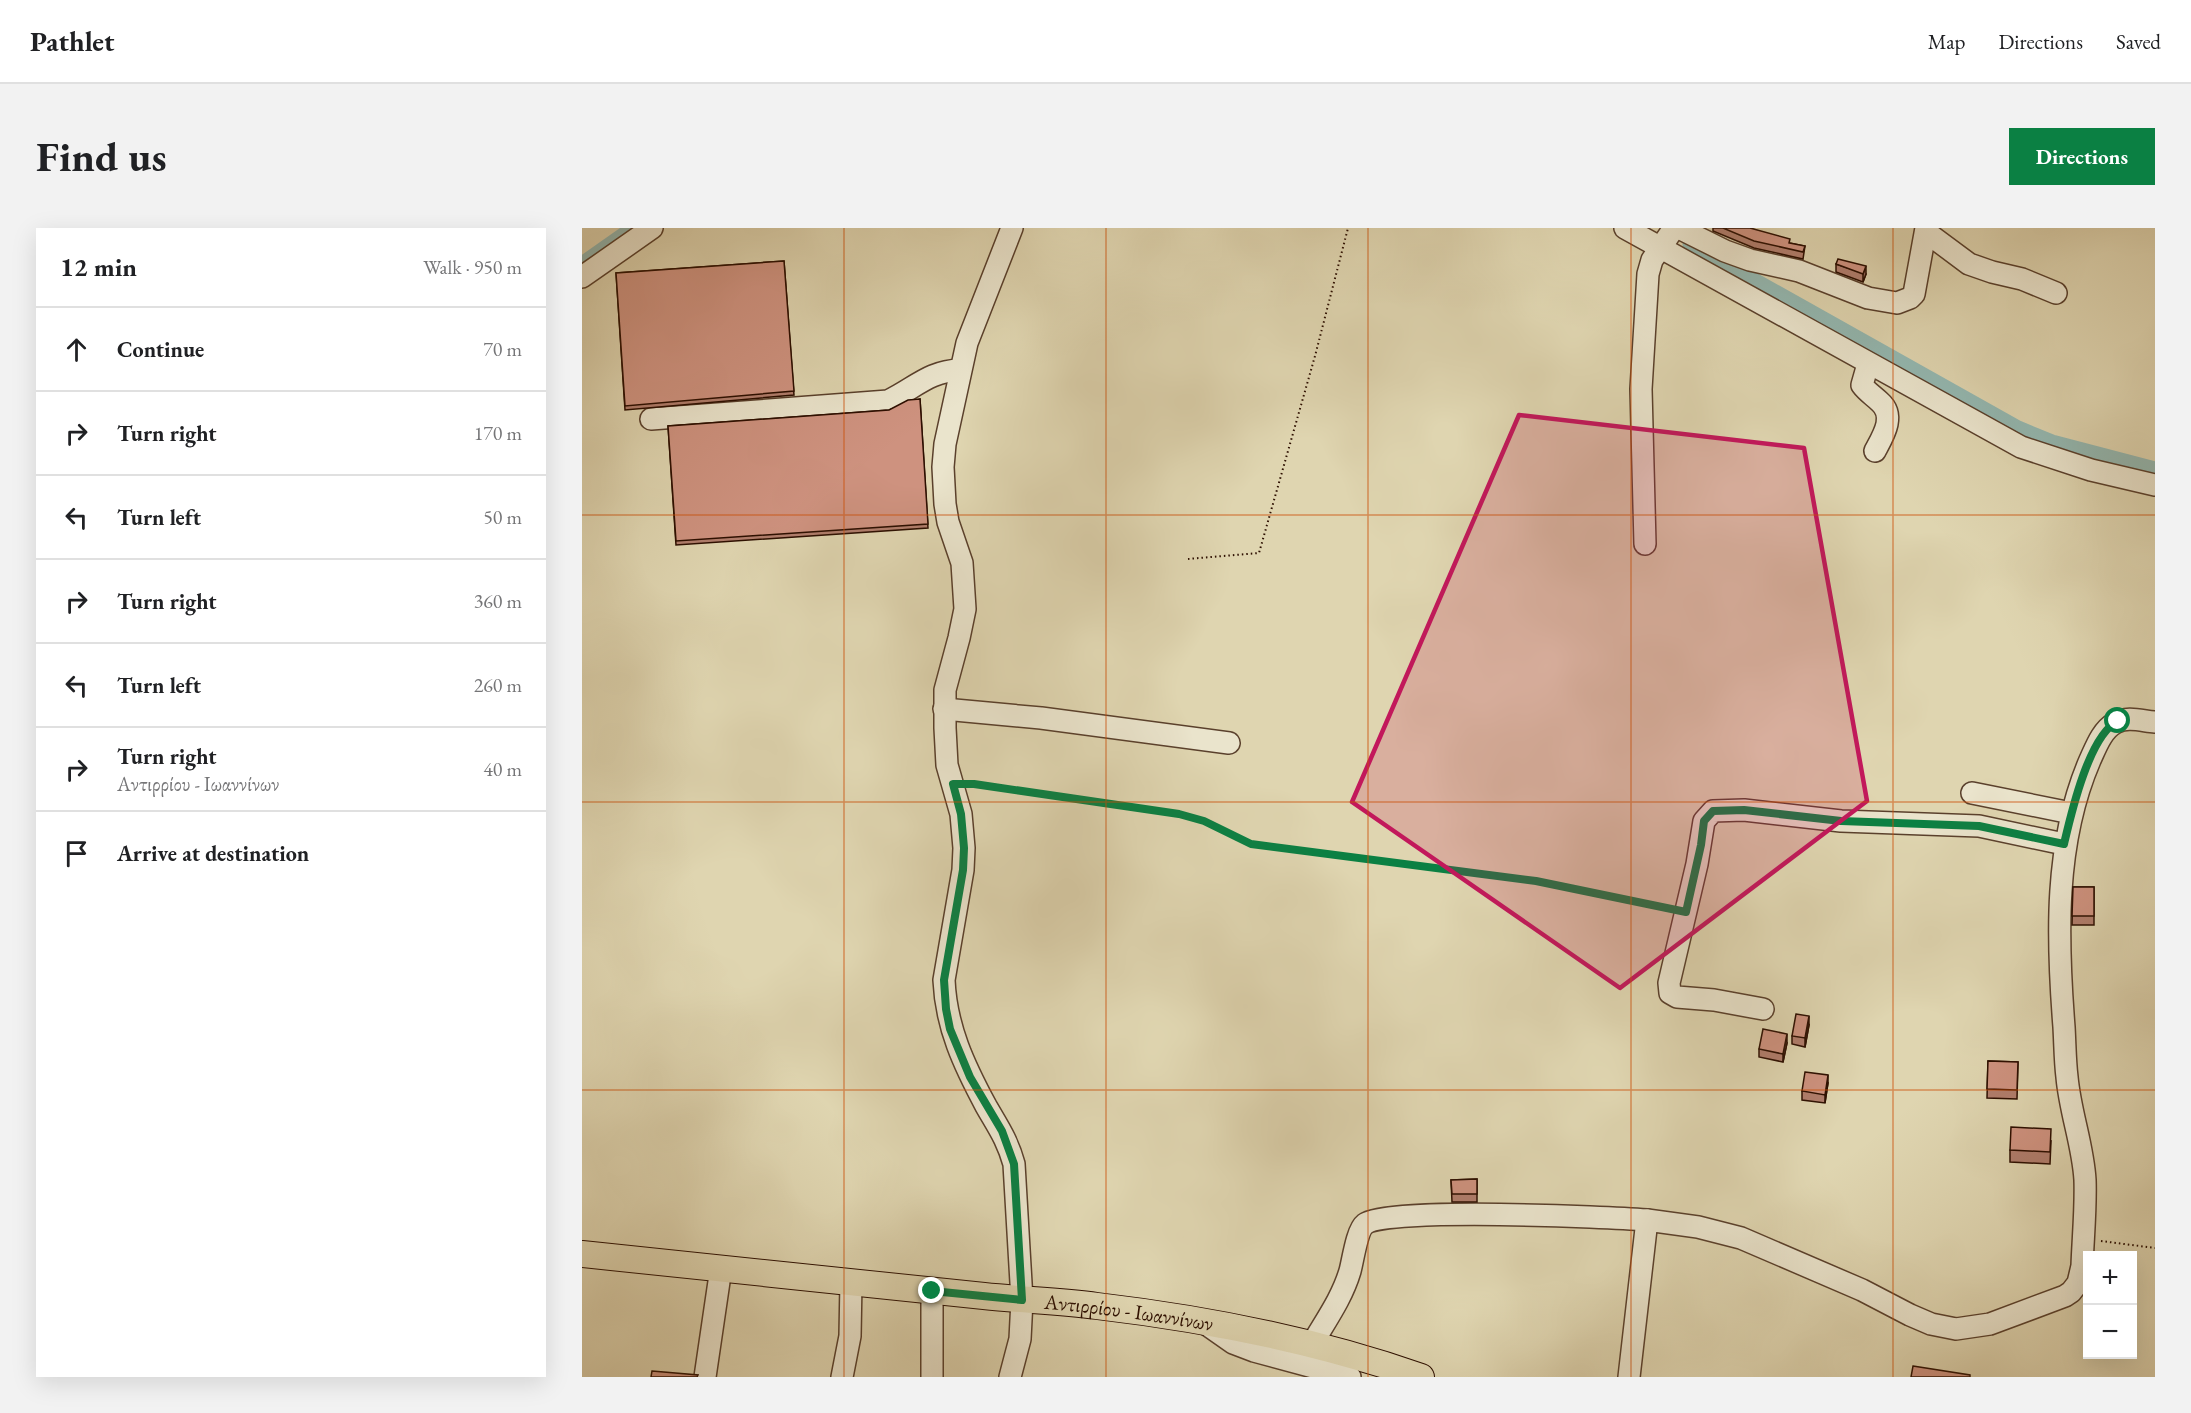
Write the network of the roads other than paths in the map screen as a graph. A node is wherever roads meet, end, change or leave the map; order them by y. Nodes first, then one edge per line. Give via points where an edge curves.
1 (652, 228) edge
2 (1012, 228) edge
3 (1625, 228) edge
4 (1676, 228) edge
5 (1926, 230) edge
6 (1660, 246) junction
7 (582, 277) edge
8 (2056, 293) dead end
9 (1868, 364) junction
10 (960, 370) junction
11 (651, 419) dead end
12 (1875, 451) dead end
13 (2155, 485) edge
14 (1645, 544) dead end
15 (944, 709) junction
16 (2155, 722) edge
17 (1229, 743) dead end
18 (1972, 793) dead end
19 (2071, 813) junction
20 (2064, 844) junction
21 (1763, 1009) dead end
22 (1647, 1220) junction
23 (582, 1254) edge
24 (721, 1268) junction
25 (851, 1282) junction
26 (932, 1291) junction
27 (1022, 1300) junction
28 (1202, 1321) junction
29 (1312, 1344) junction
30 (1014, 1373) edge
31 (1413, 1376) edge
32 (705, 1377) edge
33 (842, 1377) edge
34 (932, 1377) edge
35 (1350, 1377) edge
36 (1629, 1377) edge

1 - 7 street
2 - 10 street
3 - 6 street
4 - 5 street via 1750,260 1891,303 1905,301 1914,294
4 - 6 street
5 - 8 street via 1969,264
6 - 9 street
6 - 14 street via 1648,274 1644,313 1641,389
9 - 12 street via 1862,385 1883,404 1888,415
9 - 13 street via 2021,447 2091,470
10 - 11 street via 935,374 888,401
10 - 15 street via 945,444 943,486 948,522 962,563 964,609
15 - 17 street
15 - 27 street via 946,754 961,814 964,848 944,980 946,1009 970,1077 1002,1131 1014,1164
16 - 19 street via 2130,719 2107,729 2086,769
18 - 19 street
19 - 20 street
20 - 21 street via 1979,826 1713,811 1704,821 1670,993
20 - 22 street via 2060,934 2066,1077 2085,1180 2081,1276 2071,1292 1990,1324 1956,1329 1931,1324 1741,1238
22 - 29 street via 1543,1215 1398,1216 1369,1222 1361,1229 1342,1292
22 - 36 street
23 - 24 main road, Αντιρρίου - Ιωαννίνων
24 - 25 main road, Αντιρρίου - Ιωαννίνων
24 - 32 street
25 - 26 main road, Αντιρρίου - Ιωαννίνων
25 - 33 street via 850,1336
26 - 27 main road, Αντιρρίου - Ιωαννίνων
26 - 34 street
27 - 28 main road, Αντιρρίου - Ιωαννίνων
27 - 30 street
28 - 29 main road, Αντιρρίου - Ιωαννίνων
28 - 35 street via 1233,1343 1254,1351
29 - 31 main road, Αντιρρίου - Ιωαννίνων

